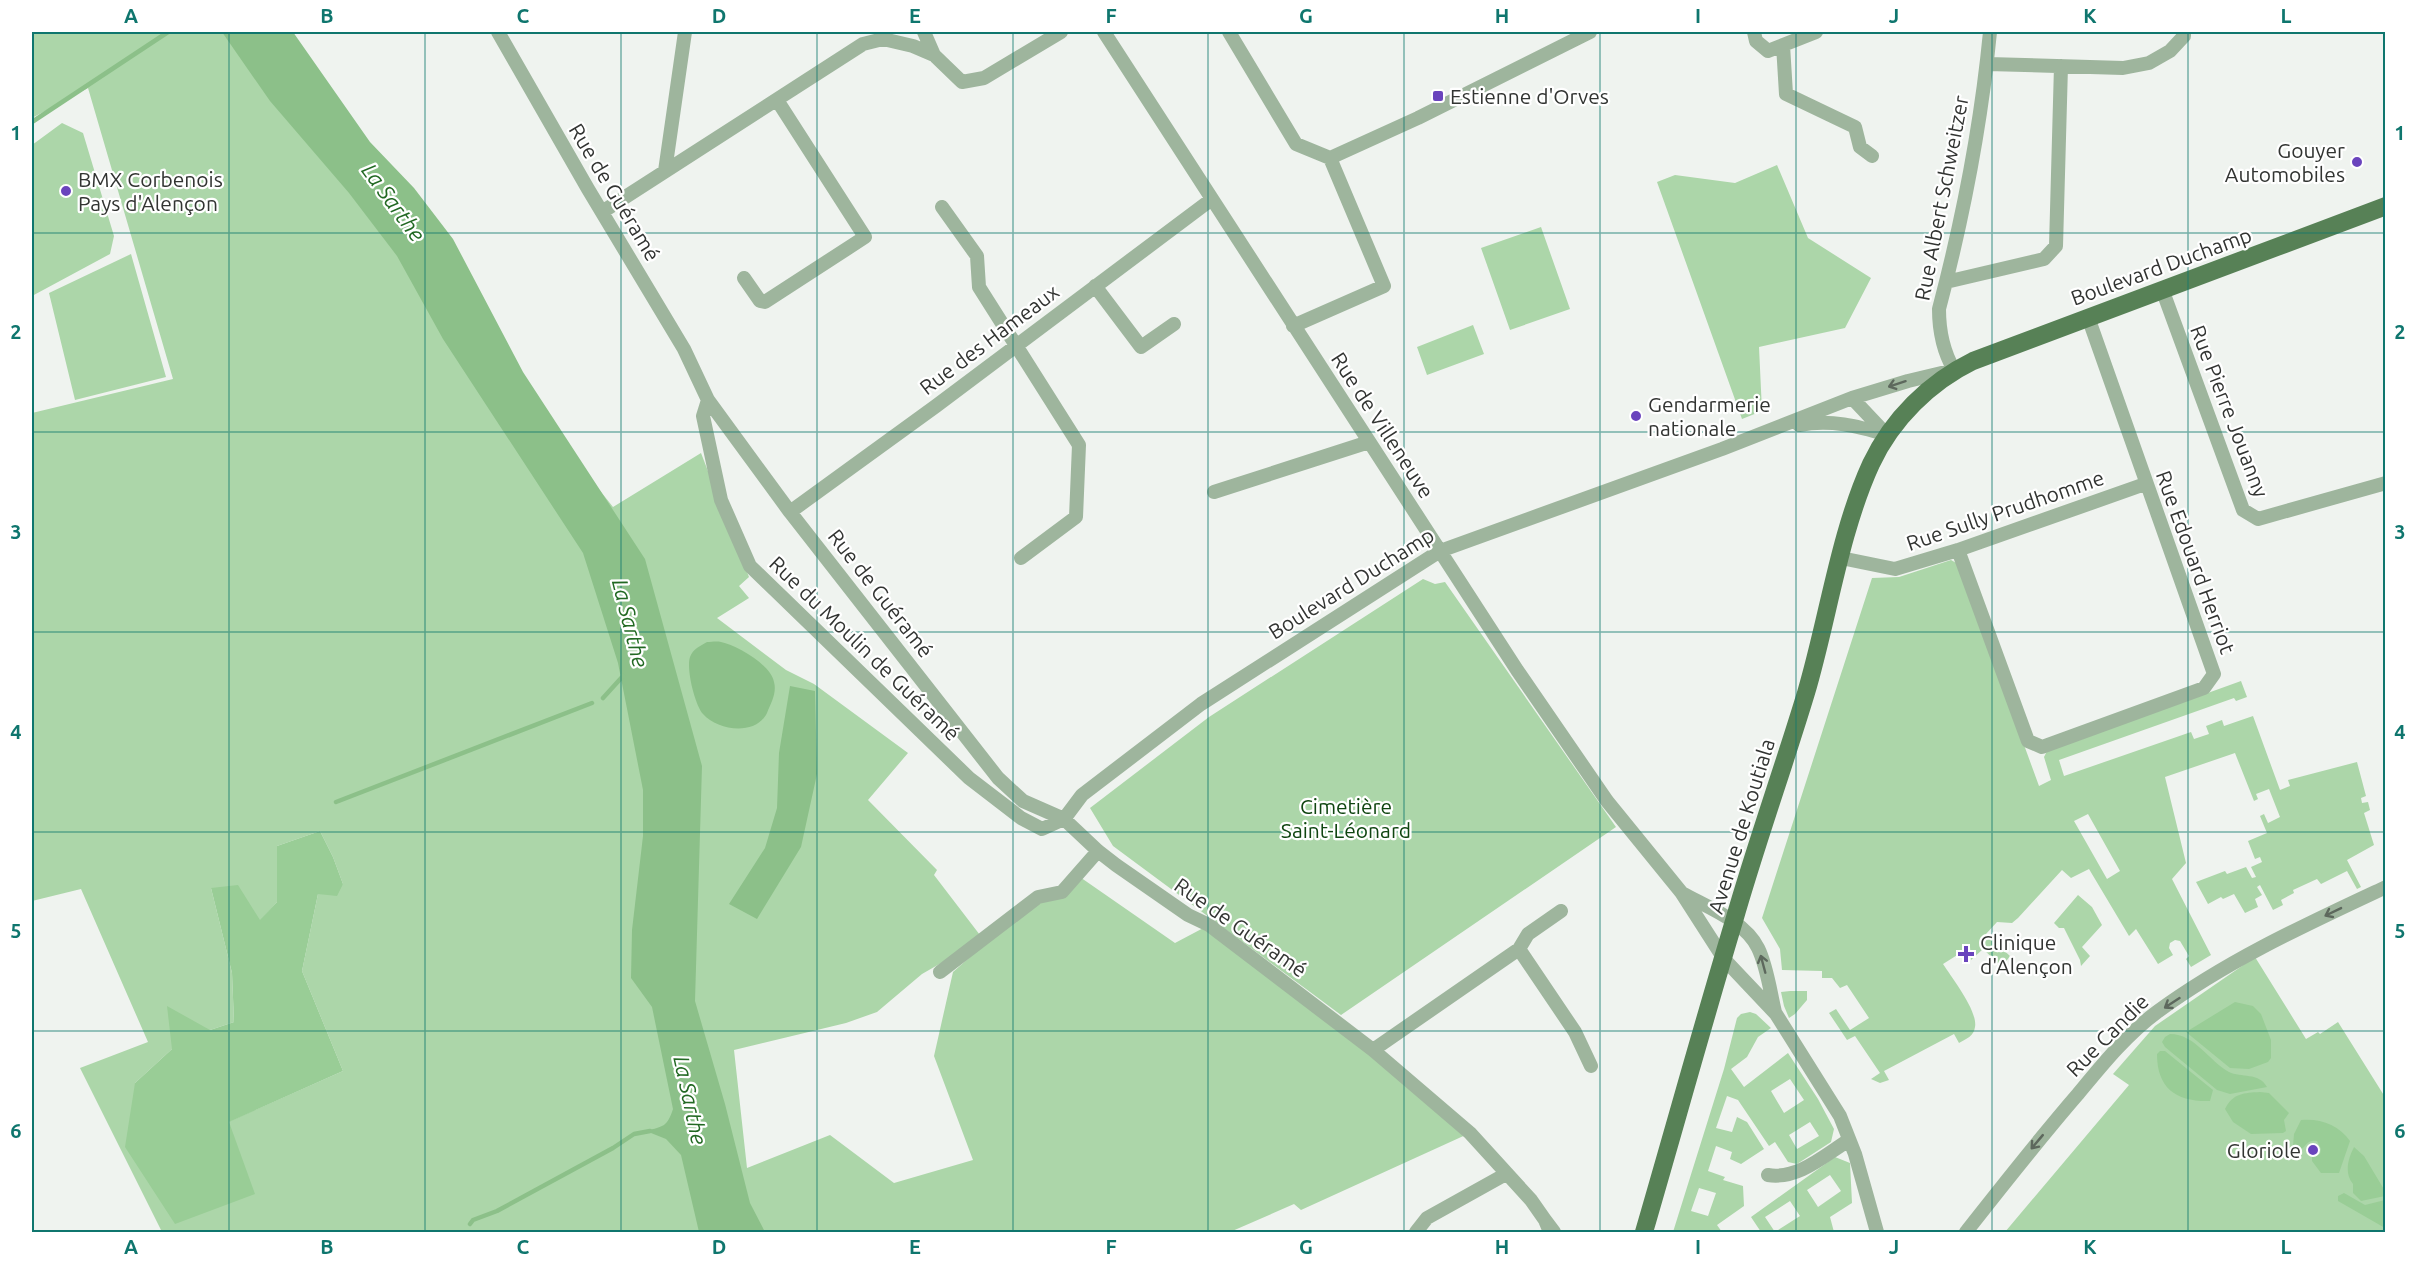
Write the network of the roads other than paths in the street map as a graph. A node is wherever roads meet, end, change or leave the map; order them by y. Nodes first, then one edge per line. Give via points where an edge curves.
1 (498, 32) edge
2 (685, 32) edge
3 (924, 32) edge
4 (1061, 32) edge
5 (1104, 32) edge
6 (1229, 32) edge
7 (1590, 32) edge
8 (1754, 32) edge
9 (1816, 32) edge
10 (1990, 32) edge
11 (2184, 32) edge
12 (885, 35) edge
13 (1783, 45) junction
14 (934, 55) junction
15 (1988, 64) junction
16 (2061, 66) junction
17 (777, 100) junction
18 (1872, 156) dead end
19 (1330, 158) junction
20 (665, 171) junction
21 (1212, 199) junction
22 (2385, 206) edge
23 (942, 207) dead end
24 (602, 212) junction
25 (744, 278) dead end
26 (1946, 282) junction
27 (1095, 286) junction
28 (2162, 290) junction
29 (2088, 317) junction
30 (1174, 324) dead end
31 (1293, 326) junction
32 (1015, 346) junction
33 (1954, 370) junction
34 (1852, 399) junction
35 (708, 400) junction
36 (1770, 430) junction
37 (1888, 435) junction
38 (1369, 442) junction
39 (2385, 483) edge
40 (2145, 484) junction
41 (1214, 492) dead end
42 (790, 512) junction
43 (1958, 550) junction
44 (1440, 551) junction
45 (1022, 558) dead end
46 (1841, 558) junction
47 (1064, 819) junction
48 (1098, 851) junction
49 (2385, 887) edge
50 (1681, 892) junction
51 (1561, 911) dead end
52 (1733, 922) junction
53 (1519, 949) junction
54 (1724, 959) junction
55 (940, 972) dead end
56 (1776, 1014) junction
57 (1373, 1050) junction
58 (1591, 1066) dead end
59 (1849, 1140) junction
60 (1506, 1174) junction
61 (1768, 1174) dead end
62 (1550, 1228) edge
63 (1416, 1233) edge
64 (1644, 1233) edge
65 (1877, 1233) edge
66 (1966, 1233) edge

1 - 24 street, Rue de Guéramé
2 - 20 street
3 - 14 street
4 - 14 street via 984,78 962,82
5 - 21 street, Rue de Villeneuve
6 - 19 street via 1296,144
7 - 19 street
8 - 13 street via 1756,41 1768,51
9 - 13 street
10 - 15 street, Rue Albert Schweitzer
11 - 16 street via 2170,51 2149,63 2123,68
12 - 14 street
12 - 17 street via 863,44
13 - 18 street via 1786,94 1855,127 1860,147
15 - 16 street
15 - 26 street, Rue Albert Schweitzer
16 - 26 street via 2056,246 2044,259
17 - 20 street
17 - 25 street via 865,237 765,302 760,301
19 - 31 street via 1384,286
20 - 24 street
21 - 27 street, Rue des Hameaux
21 - 31 street, Rue de Villeneuve
22 - 28 main road, Boulevard Duchamp
23 - 32 street via 977,256 979,287
24 - 35 street, Rue de Guéramé via 684,349
26 - 33 street, Rue Albert Schweitzer via 1939,325
27 - 30 street via 1141,347
27 - 32 street, Rue des Hameaux
28 - 29 main road, Boulevard Duchamp
28 - 39 street, Rue Pierre Jouanny via 2243,510 2258,519
29 - 33 main road, Boulevard Duchamp
29 - 40 street, Rue Edouard Herriot
31 - 38 street, Rue de Villeneuve
32 - 42 street, Rue des Hameaux
32 - 45 street via 1079,445 1076,517
33 -> 34 street, Boulevard Duchamp
33 - 37 main road, Boulevard Duchamp via 1912,404
34 - 36 street, Boulevard Duchamp
34 - 37 street
35 - 42 street, Rue de Guéramé
35 - 47 street, Rue du Moulin de Guéramé via 703,416 721,500 750,566 969,778 1020,818 1042,829
36 - 37 street, Boulevard Duchamp via 1830,422
36 - 44 street, Boulevard Duchamp
37 - 46 main road, Avenue de Koutiala via 1871,464
38 - 41 street
38 - 44 street, Rue de Villeneuve
40 - 43 street, Rue Sully Prudhomme
40 - 43 street, Rue Edouard Herriot via 2214,674 2204,688 2043,747 2028,741
42 - 47 street, Rue de Guéramé via 998,778 1023,801
43 - 46 street, Rue Sully Prudhomme via 1895,569
44 - 47 street, Boulevard Duchamp via 1202,704 1082,795
44 - 50 street, Rue de Villeneuve via 1607,801
46 - 52 main road, Avenue de Koutiala via 1807,691
47 - 48 street, Rue de Guéramé
48 - 55 street via 1062,892 1038,897
48 - 57 street, Rue de Guéramé via 1188,915 1209,925
49 -> 66 street, Rue Candie via 2270,942 2157,1012 2088,1082
50 - 52 street
50 - 54 street
51 - 53 street via 1528,934
52 - 54 main road, Avenue de Koutiala
56 -> 52 street via 1759,949
53 - 57 street
53 - 58 street via 1575,1032
54 - 56 street
54 - 64 main road, Avenue de Koutiala
56 - 59 street via 1840,1116
57 - 60 street, Rue de Guéramé via 1470,1133
59 - 61 street via 1795,1173 1781,1177
59 - 65 street
60 - 62 street, Rue de Guéramé
60 - 63 street via 1427,1218

